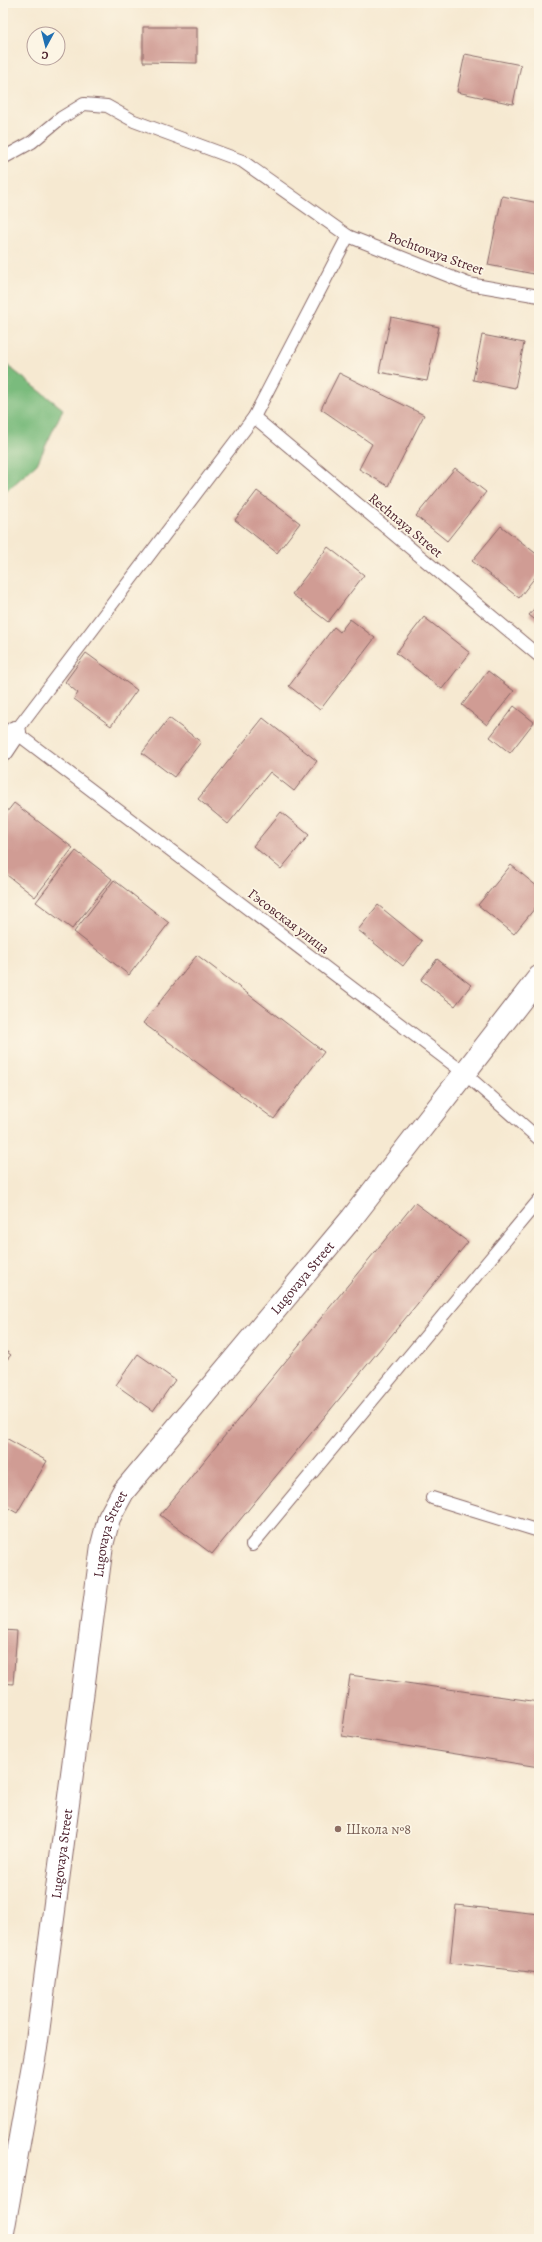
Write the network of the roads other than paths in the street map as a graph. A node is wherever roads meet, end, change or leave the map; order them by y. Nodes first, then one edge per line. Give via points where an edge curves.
1 (3, 158) edge
2 (348, 236) junction
3 (539, 296) edge
4 (254, 418) junction
5 (539, 656) edge
6 (15, 732) junction
7 (3, 750) edge
8 (539, 977) edge
9 (463, 1072) junction
10 (539, 1139) edge
11 (539, 1200) edge
12 (432, 1498) dead end
13 (539, 1531) edge
14 (252, 1545) dead end
15 (3, 2232) edge

1 - 2 lane, Pochtovaya Street via 32,142 84,104 107,106 134,121 242,161
2 - 3 lane, Pochtovaya Street via 469,284
2 - 4 lane
4 - 5 lane, Rechnaya Street
4 - 6 lane
6 - 7 street
6 - 9 lane, Гэсовская улица
8 - 9 street, Lugovaya Street
9 - 10 lane, Гэсовская улица
9 - 15 street, Lugovaya Street via 352,1218 123,1492 109,1518 102,1545 36,2048
11 - 14 lane
12 - 13 lane

